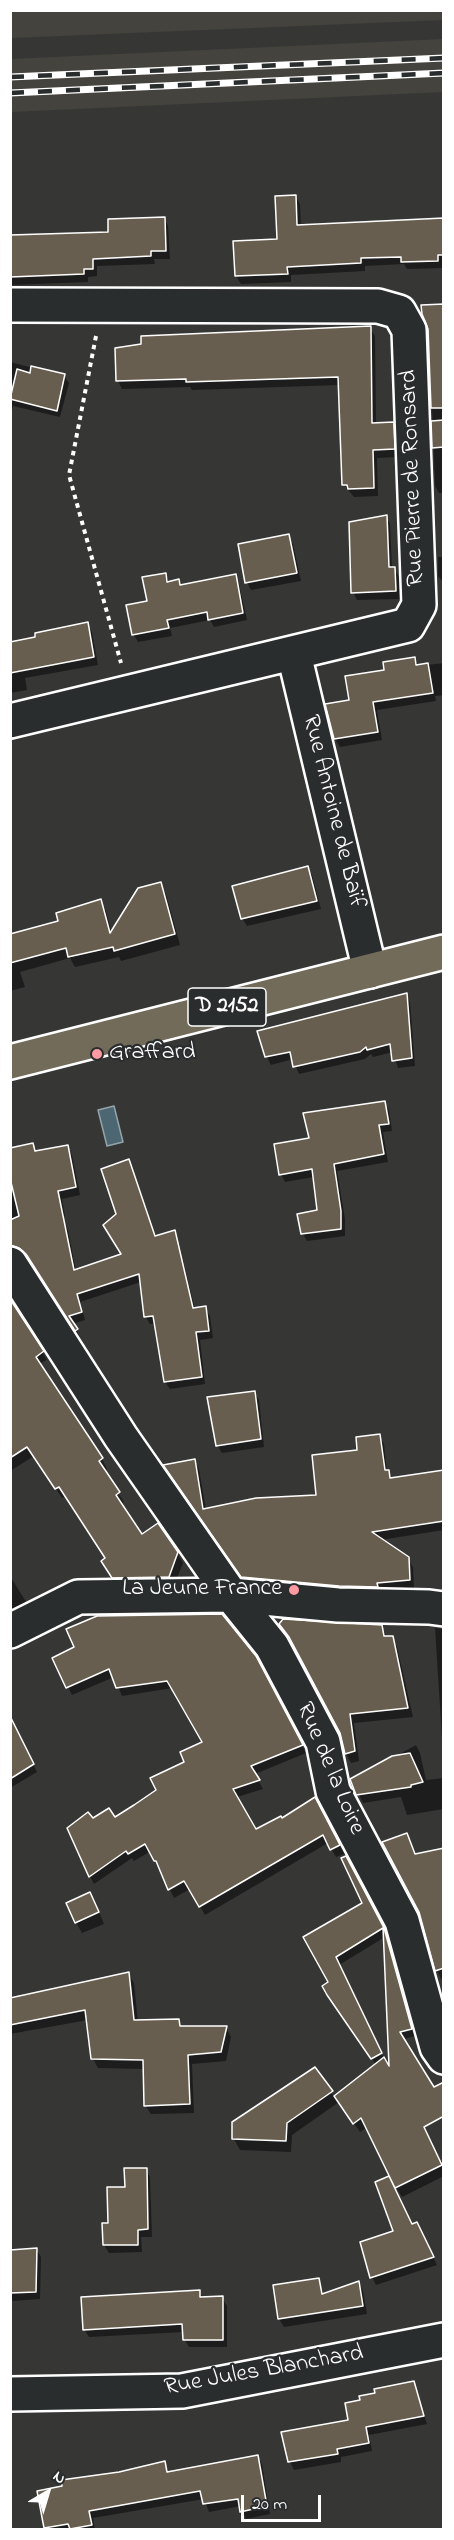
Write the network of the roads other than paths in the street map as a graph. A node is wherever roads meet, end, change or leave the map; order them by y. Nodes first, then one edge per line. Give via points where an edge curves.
1 (10, 305) edge
2 (294, 654) junction
3 (10, 721) edge
4 (444, 952) edge
5 (370, 971) junction
6 (10, 1062) edge
7 (10, 1264) edge
8 (231, 1594) junction
9 (444, 1609) edge
10 (10, 1631) edge
11 (444, 2057) edge
12 (444, 2340) edge
13 (10, 2394) edge

1 - 2 street, Rue Pierre de Ronsard via 378,306 399,312 409,330 419,605 408,625
2 - 3 street, Rue Pierre de Ronsard
2 - 5 street, Rue Antoine de Baïf
4 - 5 main road, D 2152
5 - 6 main road, D 2152
7 - 8 street, Rue de la Loire via 121,1437
8 - 9 street via 338,1605
8 - 10 street via 78,1597
8 - 11 street, Rue de la Loire via 272,1646 323,1742 333,1791 402,1921 437,2047
12 - 13 street, Rue Jules Blanchard via 182,2391

